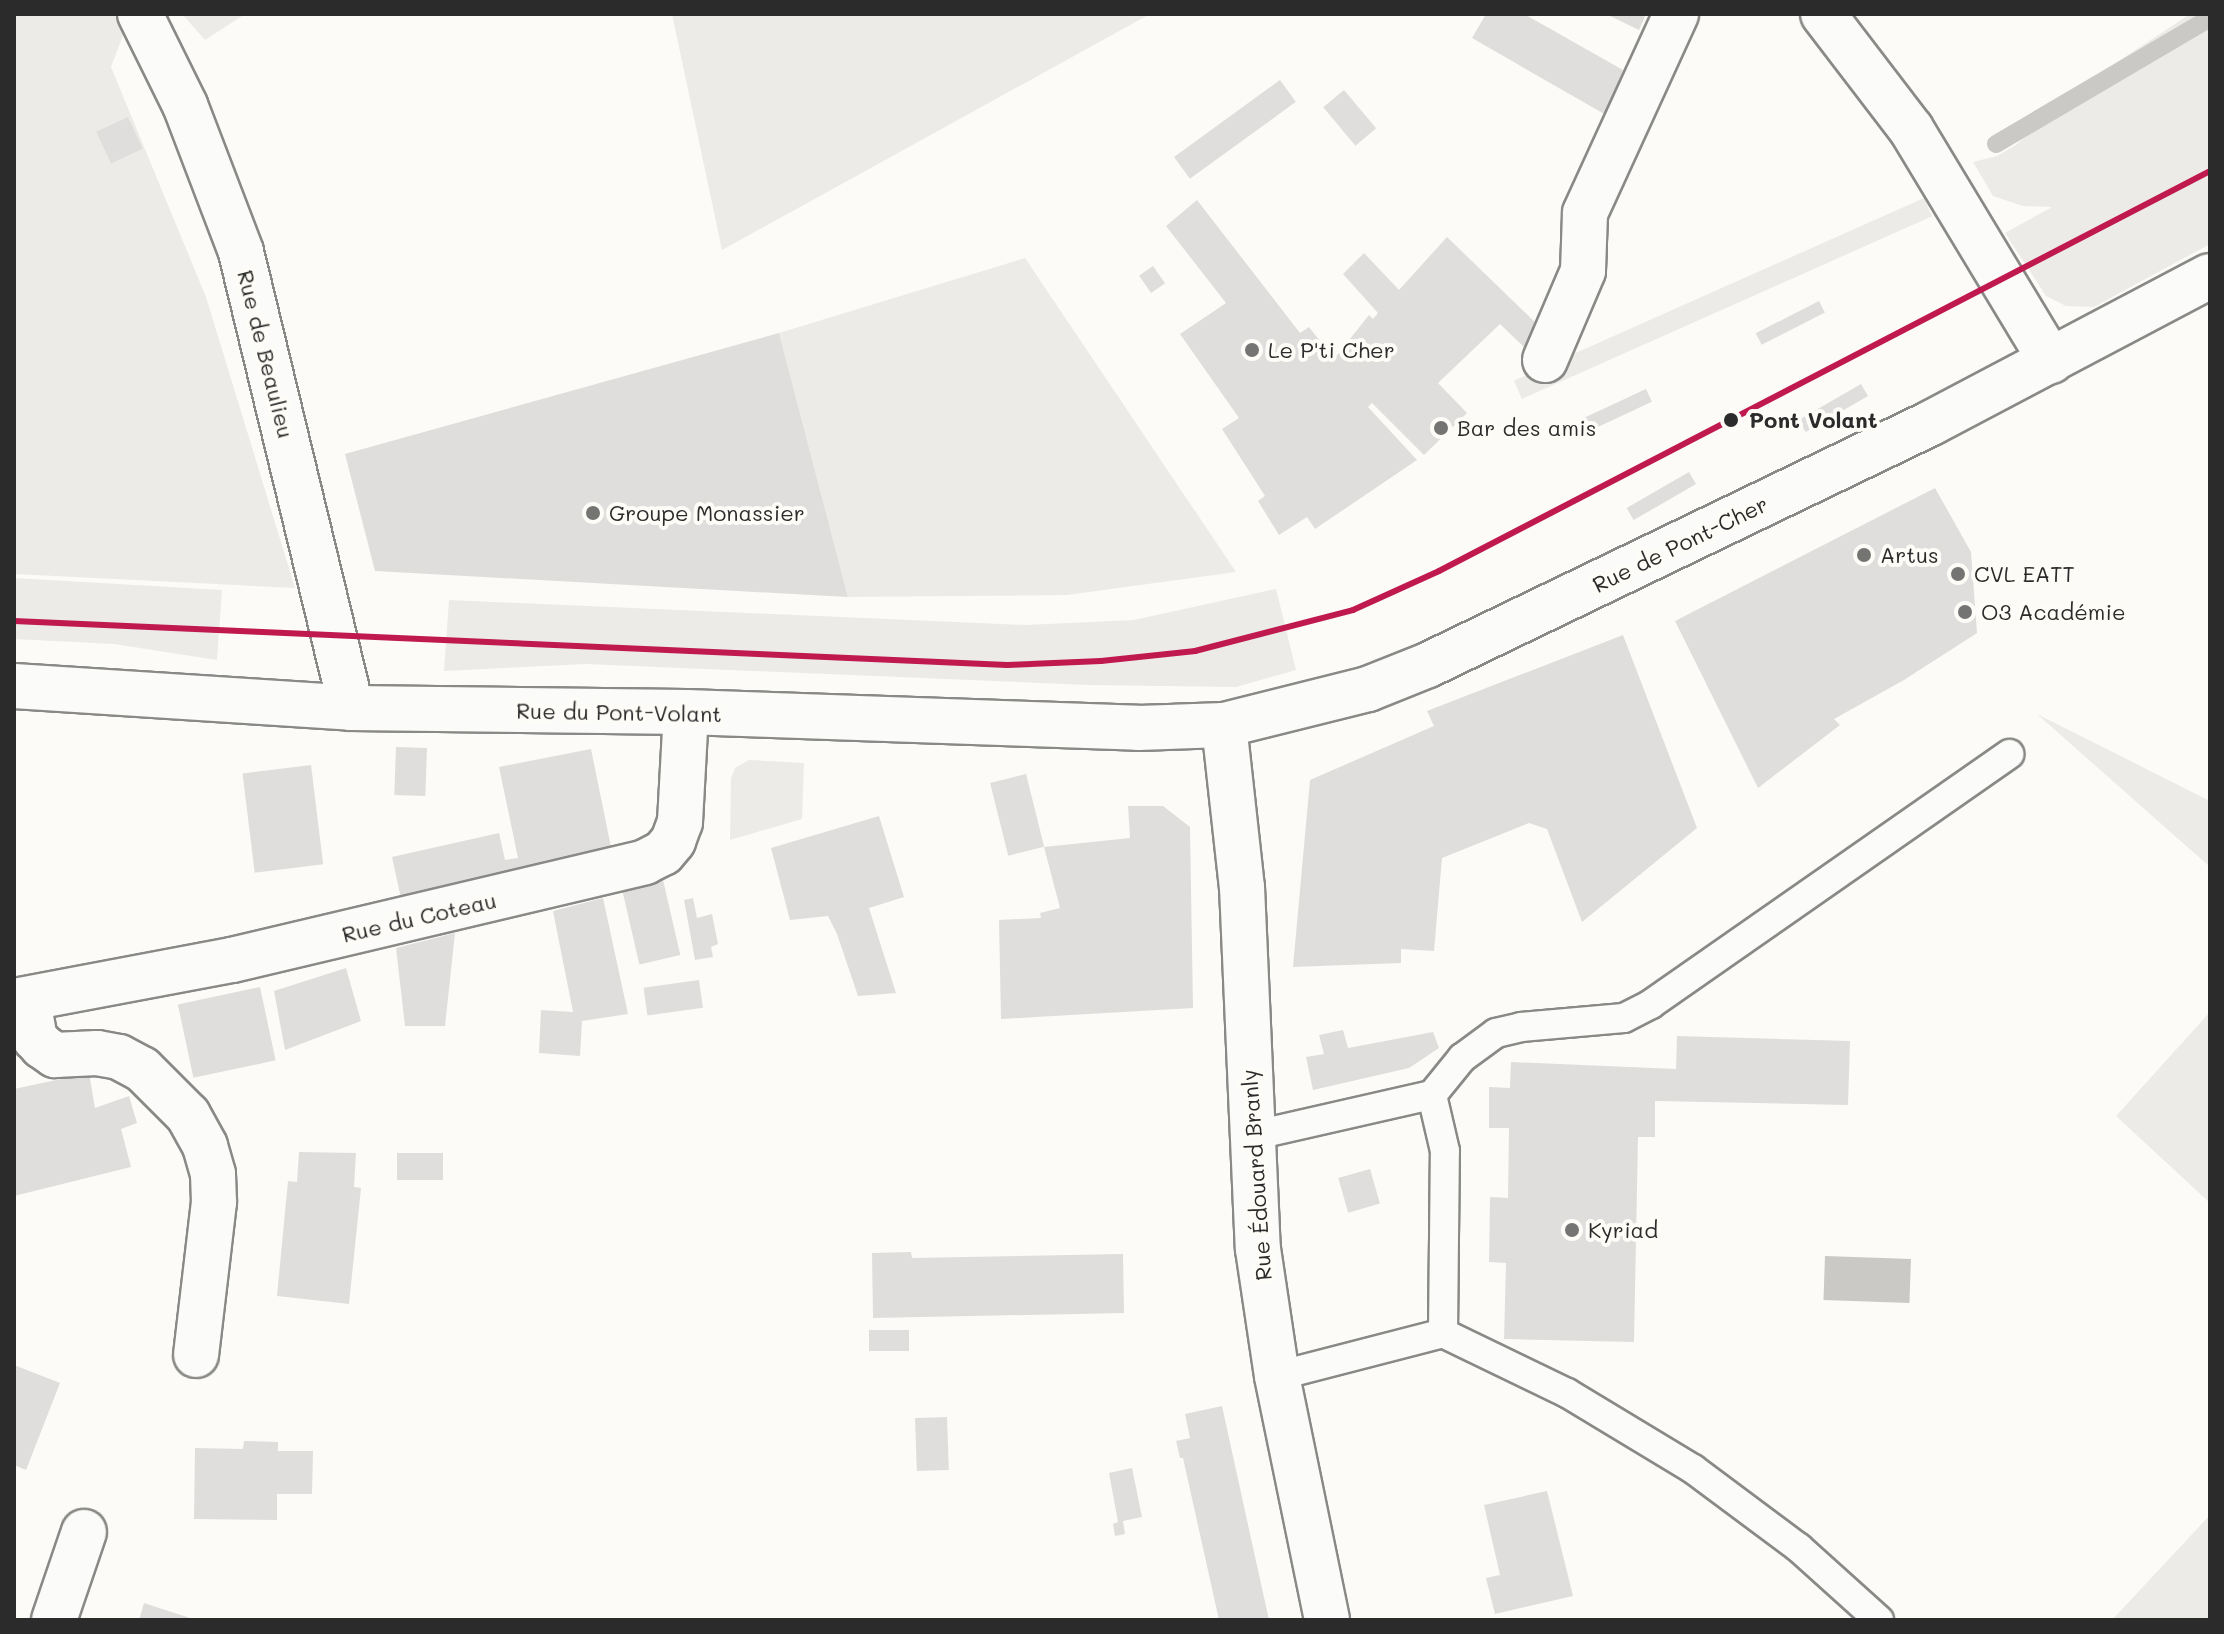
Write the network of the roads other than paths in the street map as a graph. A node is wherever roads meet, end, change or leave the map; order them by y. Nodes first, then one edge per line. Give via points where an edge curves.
1 (140, 14) edge
2 (1676, 14) edge
3 (1823, 14) edge
4 (2210, 276) edge
5 (1545, 360) dead end
6 (2051, 361) junction
7 (14, 686) edge
8 (351, 708) junction
9 (686, 712) junction
10 (1224, 725) junction
11 (2010, 754) dead end
12 (21, 1000) edge
13 (1432, 1095) junction
14 (1251, 1136) junction
15 (1443, 1333) junction
16 (196, 1355) dead end
17 (1277, 1376) junction
18 (84, 1532) dead end
19 (54, 1620) edge
20 (1327, 1620) edge
21 (1879, 1620) edge

1 - 8 street, Rue de Beaulieu via 179,92 241,252
2 - 5 street via 1585,213 1583,271
3 - 6 street via 1911,129
4 - 6 street, Rue de Pont-Cher
6 - 10 street, Rue de Pont-Cher via 1428,665 1368,689
7 - 8 street, Rue du Pont-Volant
8 - 9 street, Rue du Pont-Volant
9 - 10 street, Rue du Pont-Volant via 1138,728
9 - 12 street, Rue du Coteau via 680,822 663,853 645,862 232,960
10 - 14 street, Rue Édouard Branly via 1242,887
11 - 13 lane via 1651,1004 1624,1018 1496,1033 1462,1058
12 - 16 street, Rue du Coteau via 42,1046 55,1055 119,1057 142,1069 188,1115 205,1146 214,1202
13 - 14 lane
13 - 15 lane via 1445,1151
14 - 17 street, Rue Édouard Branly via 1258,1249
15 - 17 lane
15 - 21 lane via 1567,1393 1693,1469 1799,1548
17 - 20 street, Rue Édouard Branly
18 - 19 street

